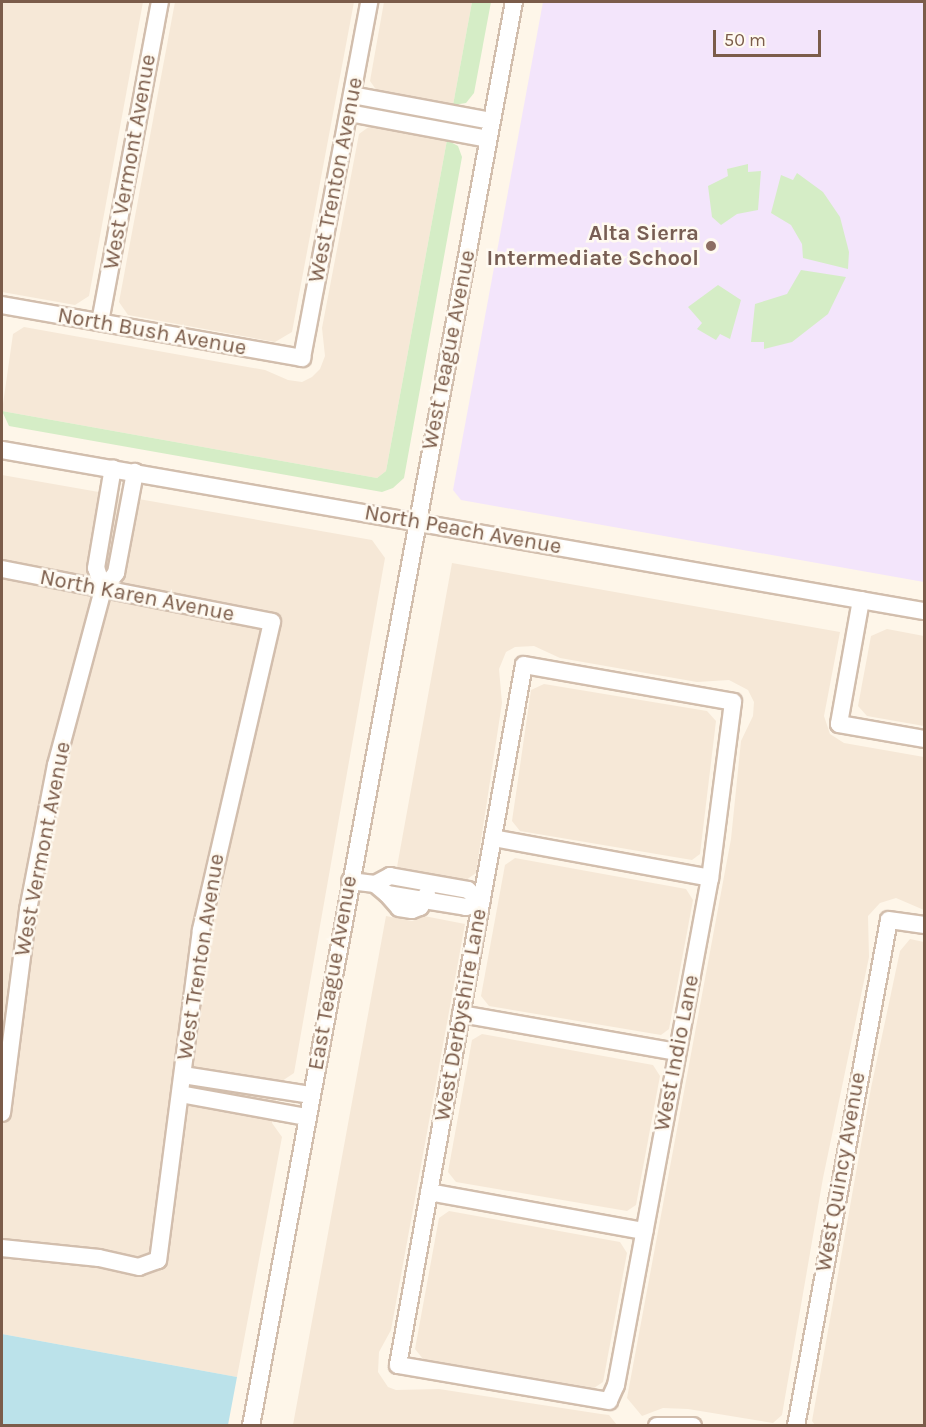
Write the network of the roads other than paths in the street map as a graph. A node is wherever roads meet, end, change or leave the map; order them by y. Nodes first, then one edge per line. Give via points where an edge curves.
1 (160, 2) edge
2 (369, 2) edge
3 (514, 2) edge
4 (352, 95) junction
5 (348, 113) junction
6 (491, 121) junction
7 (488, 139) junction
8 (2, 307) edge
9 (100, 322) junction
10 (302, 358) joint
11 (2, 450) edge
12 (113, 468) junction
13 (135, 472) junction
14 (417, 521) junction
15 (2, 569) edge
16 (103, 588) junction
17 (861, 600) junction
18 (924, 611) edge
19 (272, 622) joint
20 (733, 702) joint
21 (924, 739) edge
22 (493, 838) junction
23 (710, 879) junction
24 (350, 880) junction
25 (428, 883) junction
26 (381, 889) junction
27 (426, 900) junction
28 (481, 902) junction
29 (924, 925) edge
30 (461, 1014) junction
31 (677, 1053) junction
32 (183, 1075) junction
33 (180, 1094) junction
34 (311, 1095) junction
35 (2, 1113) edge
36 (307, 1117) junction
37 (429, 1192) junction
38 (644, 1231) junction
39 (2, 1248) edge
40 (609, 1401) joint
41 (251, 1425) edge
42 (657, 1425) edge
43 (693, 1425) edge
44 (796, 1425) edge

1 - 9 street, West Vermont Avenue
2 - 4 street, West Trenton Avenue
3 - 6 street, West Teague Avenue
4 - 5 street, West Trenton Avenue
4 - 6 street
5 - 7 street
5 - 10 street, West Trenton Avenue
6 - 7 street, West Teague Avenue
7 - 14 street, West Teague Avenue
8 - 9 street, North Bush Avenue
9 - 10 street, North Bush Avenue
11 - 12 street, North Peach Avenue
12 - 13 street, North Peach Avenue
12 - 16 street, West Vermont Avenue via 96,568
13 - 14 street, North Peach Avenue
13 - 16 street, West Vermont Avenue via 116,573
14 - 17 street, North Peach Avenue
14 - 24 street, East Teague Avenue
15 - 16 street, North Karen Avenue
16 - 19 street, North Karen Avenue
16 - 35 street, West Vermont Avenue via 56,765 28,910
17 - 18 street, North Peach Avenue
17 - 21 street via 839,724
19 - 32 street, West Trenton Avenue via 201,930
20 - 22 street, West Derbyshire Lane via 524,665
20 - 23 street, West Indio Lane
22 - 23 street
22 - 28 street, West Derbyshire Lane
23 - 31 street, West Indio Lane
24 - 26 street
24 - 34 street, East Teague Avenue
25 - 26 street via 390,876
25 - 27 street
25 - 28 street via 468,890
26 - 27 street
27 - 28 street via 466,907
28 - 30 street, West Derbyshire Lane
29 - 44 street, West Quincy Avenue via 889,920
30 - 31 street
30 - 37 street, West Derbyshire Lane
31 - 38 street, West Indio Lane
32 - 33 street, West Trenton Avenue
32 - 34 street
33 - 36 street
33 - 39 street, West Trenton Avenue via 158,1260 139,1267 99,1258
34 - 36 street, East Teague Avenue
36 - 41 street, East Teague Avenue
37 - 38 street
37 - 40 street, West Derbyshire Lane via 398,1365
38 - 40 street, West Indio Lane via 616,1385
42 - 43 street

